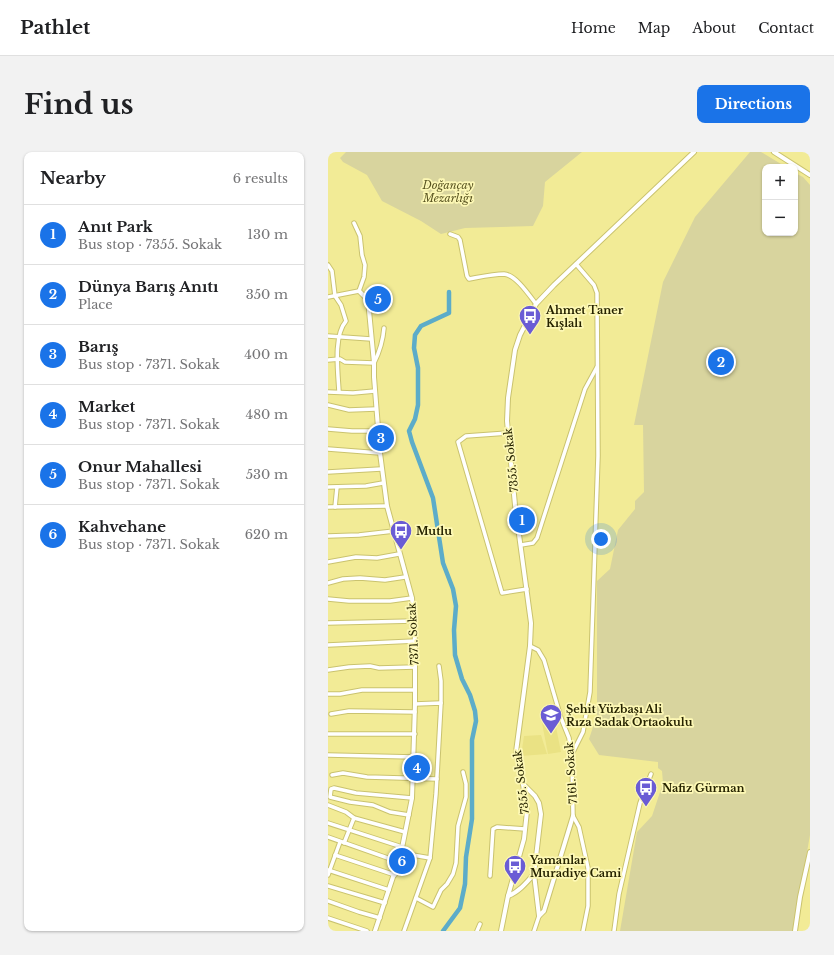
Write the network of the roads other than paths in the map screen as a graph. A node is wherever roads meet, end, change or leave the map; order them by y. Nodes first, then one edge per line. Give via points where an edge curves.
1 (694, 152) edge
2 (774, 152) edge
3 (810, 175) edge
4 (354, 223) dead end
5 (450, 234) dead end
6 (576, 264) junction
7 (328, 265) edge
8 (359, 291) junction
9 (335, 296) junction
10 (328, 297) edge
11 (536, 304) junction
12 (384, 328) dead end
13 (328, 336) edge
14 (340, 338) junction
15 (371, 339) junction
16 (337, 359) junction
17 (328, 360) edge
18 (374, 363) junction
19 (598, 366) junction
20 (375, 391) junction
21 (328, 392) edge
22 (340, 392) junction
23 (328, 405) edge
24 (376, 409) junction
25 (328, 429) edge
26 (378, 430) junction
27 (508, 433) junction
28 (328, 449) edge
29 (380, 453) junction
30 (381, 469) junction
31 (328, 472) edge
32 (383, 483) junction
33 (328, 487) edge
34 (337, 487) junction
35 (387, 506) junction
36 (328, 507) edge
37 (335, 507) junction
38 (394, 531) junction
39 (328, 536) edge
40 (521, 545) junction
41 (399, 554) junction
42 (328, 562) edge
43 (406, 577) junction
44 (328, 583) edge
45 (527, 589) junction
46 (412, 598) junction
47 (328, 599) edge
48 (414, 621) junction
49 (328, 623) edge
50 (415, 641) junction
51 (328, 645) edge
52 (530, 646) junction
53 (439, 666) dead end
54 (415, 667) junction
55 (328, 670) edge
56 (415, 690) junction
57 (328, 694) edge
58 (441, 703) junction
59 (415, 704) junction
60 (415, 712) junction
61 (331, 714) dead end
62 (328, 734) edge
63 (415, 734) junction
64 (328, 755) edge
65 (571, 756) junction
66 (414, 757) junction
67 (463, 772) dead end
68 (651, 774) dead end
69 (332, 775) dead end
70 (413, 779) junction
71 (437, 779) junction
72 (523, 784) junction
73 (329, 798) edge
74 (412, 798) junction
75 (328, 804) edge
76 (409, 816) junction
77 (573, 816) junction
78 (354, 818) junction
79 (328, 823) edge
80 (349, 829) junction
81 (525, 830) junction
82 (405, 832) junction
83 (328, 837) edge
84 (342, 843) junction
85 (402, 847) junction
86 (810, 852) edge
87 (401, 853) junction
88 (335, 855) junction
89 (430, 858) junction
90 (399, 862) junction
91 (329, 872) edge
92 (534, 874) junction
93 (395, 875) junction
94 (490, 876) dead end
95 (328, 886) edge
96 (389, 890) junction
97 (508, 896) junction
98 (416, 898) junction
99 (328, 901) edge
100 (385, 904) junction
101 (539, 916) junction
102 (328, 918) edge
103 (380, 918) junction
104 (480, 924) dead end
105 (367, 931) edge
106 (375, 931) edge
107 (404, 931) edge
108 (477, 931) edge
109 (501, 931) edge
110 (534, 931) edge
111 (583, 931) edge
112 (614, 931) edge
113 (795, 931) edge

1 - 6 street, 7355. Sokak
2 - 3 street
4 - 8 street via 360,236 365,265
5 - 11 street via 460,240 469,279 509,276
6 - 11 street, 7355. Sokak
6 - 19 street via 591,281 597,293
7 - 9 street via 332,271
8 - 9 street
8 - 15 street, 7371. Sokak via 368,300
9 - 10 street
9 - 14 street via 341,305 346,322 343,324
11 - 27 street, 7355. Sokak via 515,350 508,398
12 - 18 street via 383,340
13 - 14 street
14 - 15 street
14 - 16 street
15 - 18 street, 7371. Sokak
16 - 17 street
16 - 18 street via 346,362
16 - 22 street
18 - 20 street, 7371. Sokak
19 - 40 street via 585,389 537,538 533,543
19 - 65 street via 598,456 590,692 582,732
20 - 22 street
20 - 24 street, 7371. Sokak
21 - 22 street
23 - 24 street via 349,410
24 - 26 street, 7371. Sokak
25 - 26 street
26 - 29 street, 7371. Sokak
27 - 40 street, 7355. Sokak
27 - 45 street via 466,436 458,442 502,592
28 - 29 street
29 - 30 street, 7371. Sokak
30 - 31 street
30 - 32 street, 7371. Sokak
32 - 34 street
32 - 35 street, 7371. Sokak
33 - 34 street
34 - 37 street
35 - 37 street
35 - 38 street, 7371. Sokak
36 - 37 street
38 - 39 street
38 - 41 street, 7371. Sokak
40 - 45 street, 7355. Sokak
41 - 42 street via 377,558 356,556
41 - 43 street, 7371. Sokak
43 - 44 street via 385,580 343,579
43 - 46 street, 7371. Sokak
45 - 52 street, 7355. Sokak via 531,623
46 - 47 street via 390,601
46 - 48 street, 7371. Sokak
48 - 49 street
48 - 50 street, 7371. Sokak
50 - 51 street
50 - 54 street, 7371. Sokak
52 - 65 street, 7161. Sokak via 538,650 544,660 569,738
52 - 72 street, 7355. Sokak via 516,752
53 - 58 street
54 - 55 street via 370,666
54 - 56 street, 7371. Sokak
56 - 57 street via 362,690
56 - 59 street, 7371. Sokak
58 - 59 street
58 - 71 street
59 - 60 street, 7371. Sokak
60 - 61 street via 349,711
60 - 63 street, 7371. Sokak
62 - 63 street
63 - 66 street, 7371. Sokak
64 - 66 street
65 - 77 street, 7161. Sokak
66 - 70 street, 7371. Sokak
67 - 98 street via 466,797 458,826 453,874 433,907
68 - 112 street via 640,803 619,894
69 - 70 street via 343,773
70 - 71 street
70 - 74 street, 7371. Sokak
71 - 89 street
72 - 81 street, 7355. Sokak
72 - 92 street via 535,796 541,814
73 - 74 street via 331,789 334,788
73 - 76 street via 374,806
74 - 76 street, 7371. Sokak
75 - 78 street
76 - 82 street, 7371. Sokak
77 - 101 street via 544,911
77 - 111 street, 7161. Sokak via 579,827 588,868 588,906
78 - 80 street
78 - 82 street
79 - 80 street
80 - 84 street
80 - 85 street
81 - 94 street via 497,827 494,829
81 - 97 street, 7355. Sokak
82 - 85 street, 7371. Sokak
83 - 84 street
84 - 88 street
84 - 90 street
85 - 87 street, 7371. Sokak
86 - 113 street
87 - 89 street
87 - 90 street, 7371. Sokak
88 - 91 street
88 - 93 street
89 - 98 street
90 - 93 street, 7371. Sokak
91 - 96 street
92 - 97 street via 513,895
92 - 101 street
93 - 96 street, 7371. Sokak
95 - 100 street
96 - 100 street, 7371. Sokak
97 - 109 street, 7355. Sokak
98 - 107 street
99 - 103 street
100 - 103 street, 7371. Sokak
101 - 110 street
102 - 105 street
103 - 106 street, 7371. Sokak
104 - 108 street

